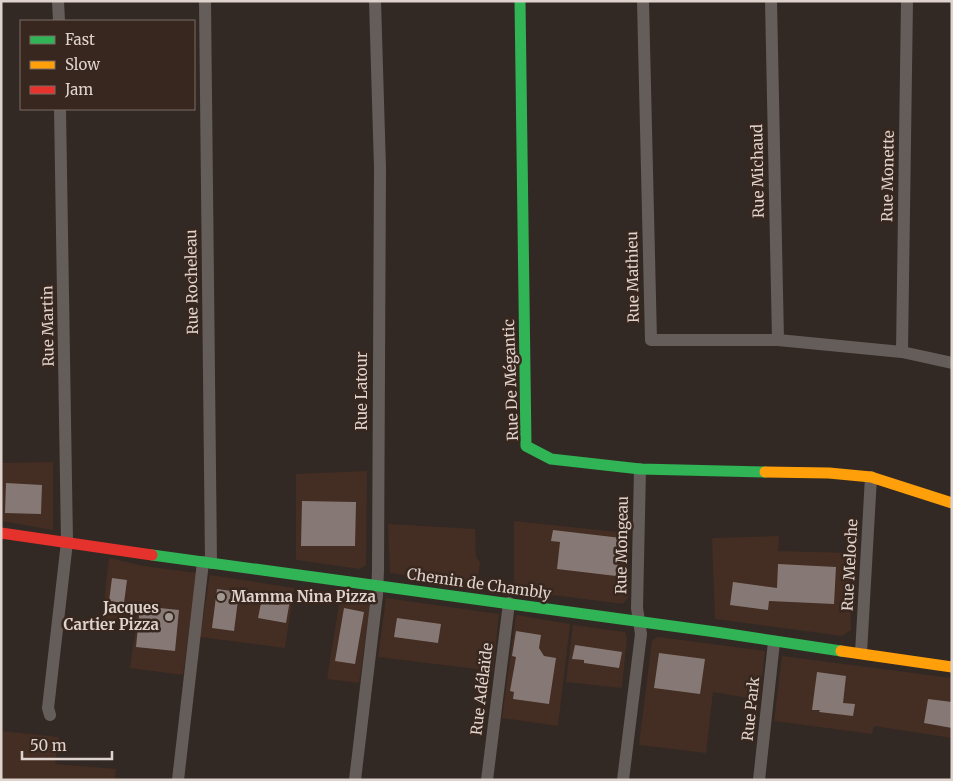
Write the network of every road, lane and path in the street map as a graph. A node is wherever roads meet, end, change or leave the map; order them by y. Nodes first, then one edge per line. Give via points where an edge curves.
1 (58, 1) edge
2 (205, 1) edge
3 (375, 1) edge
4 (520, 1) edge
5 (643, 1) edge
6 (771, 1) edge
7 (907, 1) edge
8 (59, 20) edge
9 (60, 110) edge
10 (778, 340) junction
11 (902, 352) junction
12 (952, 363) edge
13 (640, 470) junction
14 (871, 477) junction
15 (952, 504) edge
16 (1, 533) edge
17 (67, 542) junction
18 (207, 562) junction
19 (377, 585) junction
20 (509, 603) junction
21 (639, 621) junction
22 (774, 642) junction
23 (861, 654) junction
24 (952, 667) edge
25 (50, 715) dead end
26 (178, 780) edge
27 (355, 780) edge
28 (488, 780) edge
29 (623, 780) edge
30 (759, 780) edge

1 - 8 street
2 - 18 street, Rue Rocheleau
3 - 19 street, Rue Latour via 380,168
4 - 13 street, Rue De Mégantic via 526,446 551,459
5 - 10 street, Rue Mathieu via 651,340
6 - 10 street, Rue Michaud
7 - 11 street, Rue Monette
9 - 17 street, Rue Martin
10 - 11 street, Rue Mathieu
11 - 12 street, Rue Mathieu
13 - 14 street, Rue De Mégantic via 829,473
13 - 21 street, Rue Mongeau
14 - 15 street, Rue De Mégantic
14 - 23 street, Rue Meloche
16 - 17 street, Chemin de Chambly
17 - 18 street, Chemin de Chambly
17 - 25 street, Rue Martin via 48,708
18 - 19 street, Chemin de Chambly
18 - 26 street, Rue Rocheleau
19 - 20 street, Chemin de Chambly
19 - 27 street, Rue Latour
20 - 21 street, Chemin de Chambly
20 - 28 street, Rue Adélaïde
21 - 22 street, Chemin de Chambly
21 - 29 street, Rue Mongeau via 641,638
22 - 23 street, Chemin de Chambly
22 - 30 street, Rue Park
23 - 24 street, Chemin de Chambly

